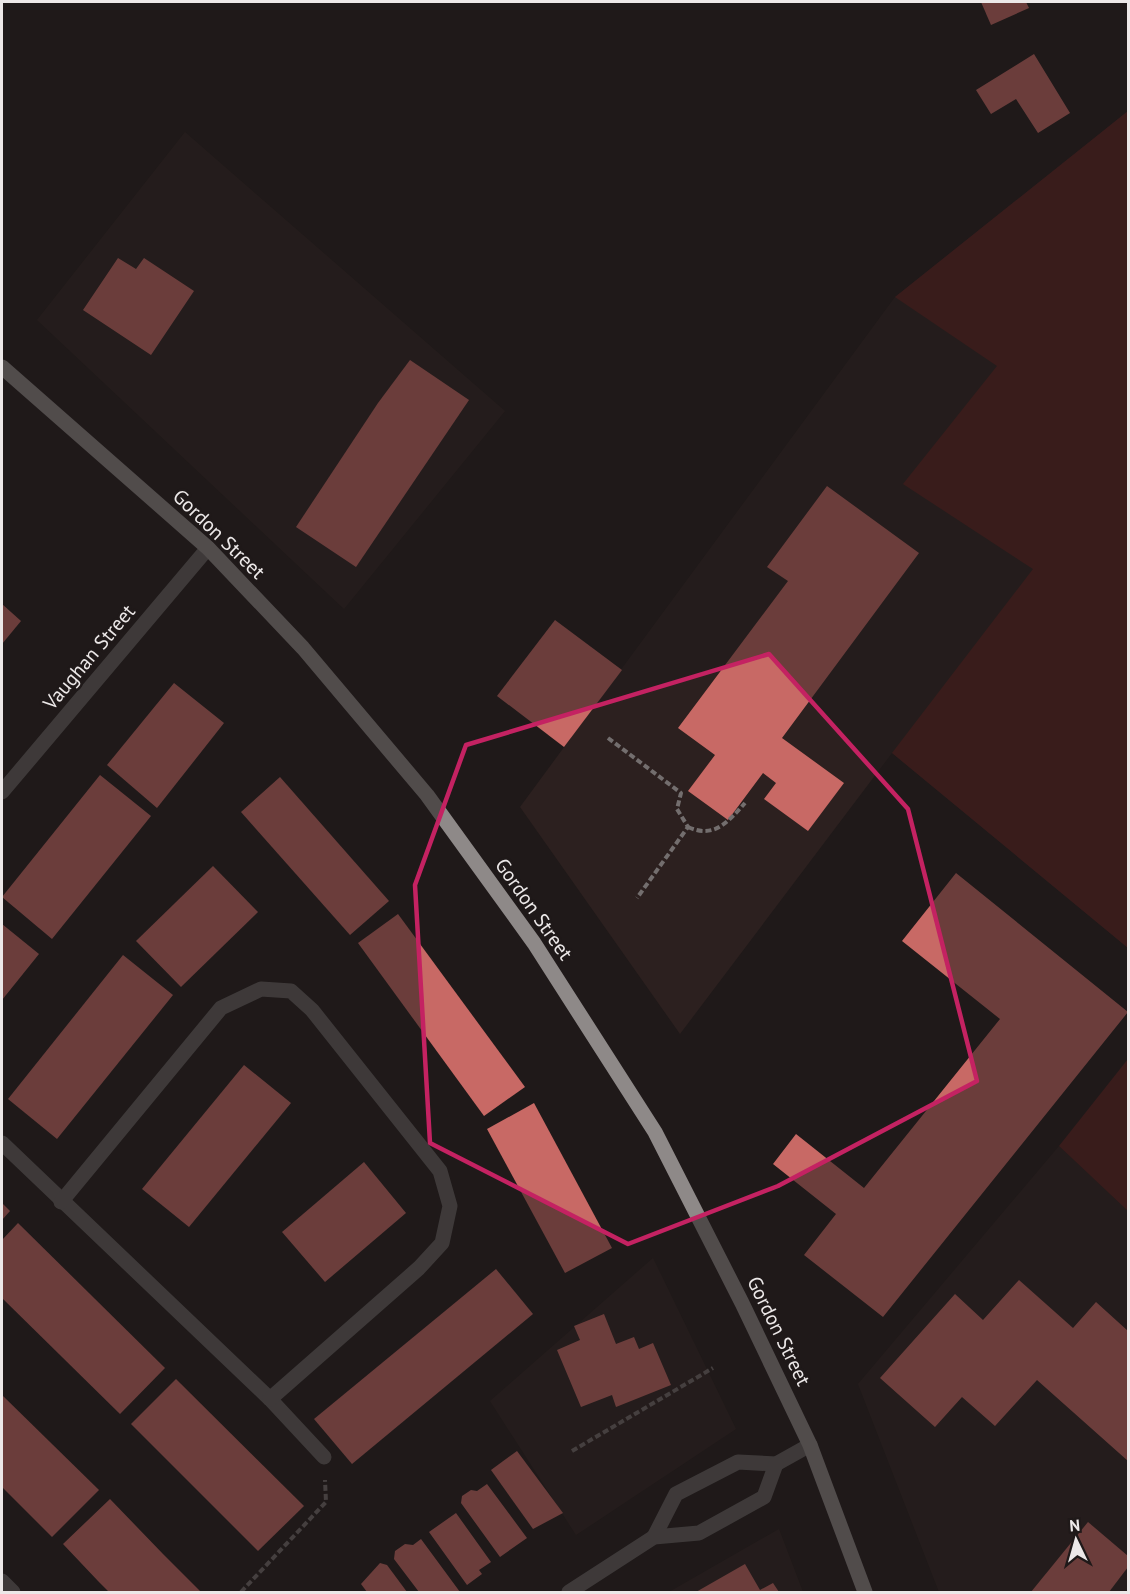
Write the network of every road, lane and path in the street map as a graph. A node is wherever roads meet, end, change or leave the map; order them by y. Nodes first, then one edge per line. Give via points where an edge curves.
1 (2, 367) edge
2 (208, 548) junction
3 (608, 738) dead end
4 (2, 792) edge
5 (745, 803) dead end
6 (688, 827) junction
7 (637, 898) dead end
8 (2, 1143) edge
9 (61, 1202) junction
10 (713, 1368) dead end
11 (270, 1399) junction
12 (810, 1445) junction
13 (573, 1451) dead end
14 (324, 1457) joint
15 (776, 1464) junction
16 (654, 1538) junction
17 (2, 1581) edge
18 (13, 1593) edge
19 (241, 1593) edge
20 (569, 1593) edge
21 (865, 1593) edge

1 - 2 main road, Gordon Street
2 - 4 street, Vaughan Street
2 - 12 main road, Gordon Street via 303,648 427,795 534,943 655,1132
3 - 6 path via 681,794 677,809
5 - 6 path via 723,827 699,832
6 - 7 path
8 - 9 street
9 - 11 street
9 - 11 street via 221,1008 261,988 291,991 312,1010 440,1171 450,1206 442,1244
10 - 13 path
11 - 14 street
12 - 15 street
12 - 21 main road, Gordon Street
14 - 19 path via 326,1502
15 - 16 street via 764,1497 699,1533
15 - 16 street via 738,1462 676,1494
16 - 20 street
17 - 18 street

